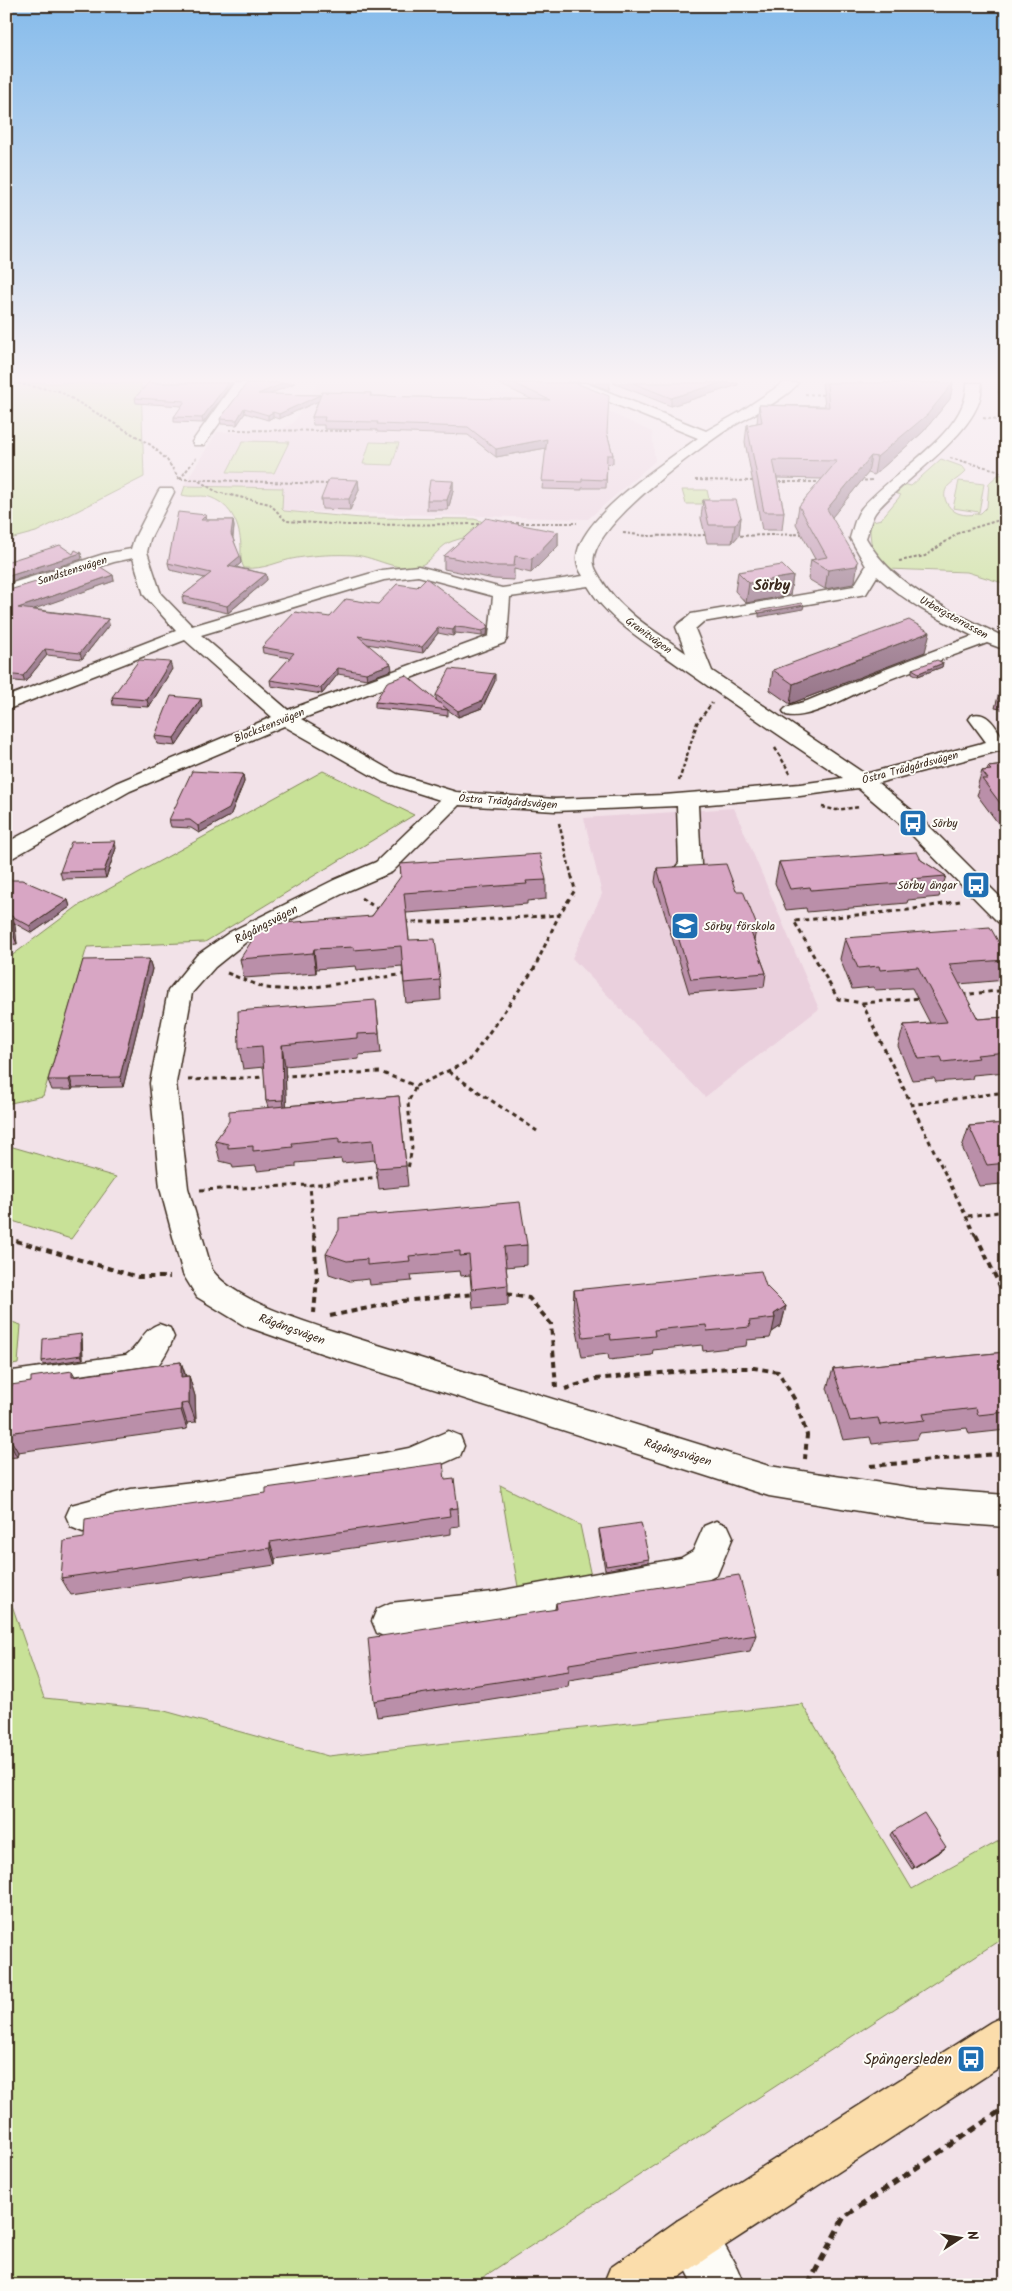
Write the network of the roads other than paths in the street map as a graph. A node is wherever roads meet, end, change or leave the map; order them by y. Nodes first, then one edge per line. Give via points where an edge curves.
1 (639, 490) edge
2 (889, 490) edge
3 (166, 492) road end
4 (139, 552) junction
5 (875, 565) junction
6 (594, 580) junction
7 (6, 592) edge
8 (502, 593) junction
9 (188, 633) junction
10 (997, 641) edge
11 (709, 676) junction
12 (6, 704) edge
13 (793, 710) edge
14 (285, 718) junction
15 (980, 719) dead end
16 (1002, 743) edge
17 (862, 781) junction
18 (454, 798) junction
19 (687, 799) junction
20 (6, 852) edge
21 (681, 874) edge
22 (1006, 917) edge
23 (159, 1337) dead end
24 (6, 1386) edge
25 (448, 1446) dead end
26 (1006, 1511) edge
27 (83, 1516) dead end
28 (716, 1537) dead end
29 (390, 1622) dead end
30 (1006, 2037) edge
31 (694, 2238) junction
32 (627, 2285) edge
33 (720, 2285) edge

1 - 6 street, Granitvägen via 598,530 587,548 585,565
2 - 5 street, Urbergsterrassen via 866,512 858,538
3 - 4 street via 142,539
4 - 7 street, Sandstensvägen via 110,558
4 - 9 street, Östra Trädgårdsvägen via 153,595
5 - 10 street, Urbergsterrassen via 896,584 941,613
5 - 11 street via 860,590 697,618 685,627
6 - 8 street
6 - 11 street, Granitvägen via 601,593 624,618
8 - 9 street via 418,571 382,575
8 - 14 street, Blockstensvägen via 498,639
9 - 12 street
9 - 14 street, Östra Trädgårdsvägen
10 - 13 street via 864,683 811,706
11 - 17 street, Granitvägen via 757,712
14 - 18 street, Östra Trädgårdsvägen via 390,778
14 - 20 street, Blockstensvägen via 123,788
15 - 16 street
16 - 17 street, Östra Trädgårdsvägen
17 - 19 street, Östra Trädgårdsvägen via 800,790
17 - 22 street via 913,823
18 - 19 street, Östra Trädgårdsvägen via 555,805
18 - 26 street, Rågångsvägen via 384,867 238,937 206,961 180,991 163,1083 174,1188 198,1274 208,1288 265,1320 332,1344 769,1481 914,1504
19 - 21 street via 690,865
23 - 24 street via 142,1363 131,1368
25 - 27 street via 413,1462 384,1468 131,1505
28 - 29 street via 705,1563 687,1574 493,1609
30 - 31 main road
31 - 32 main road
31 - 33 street

